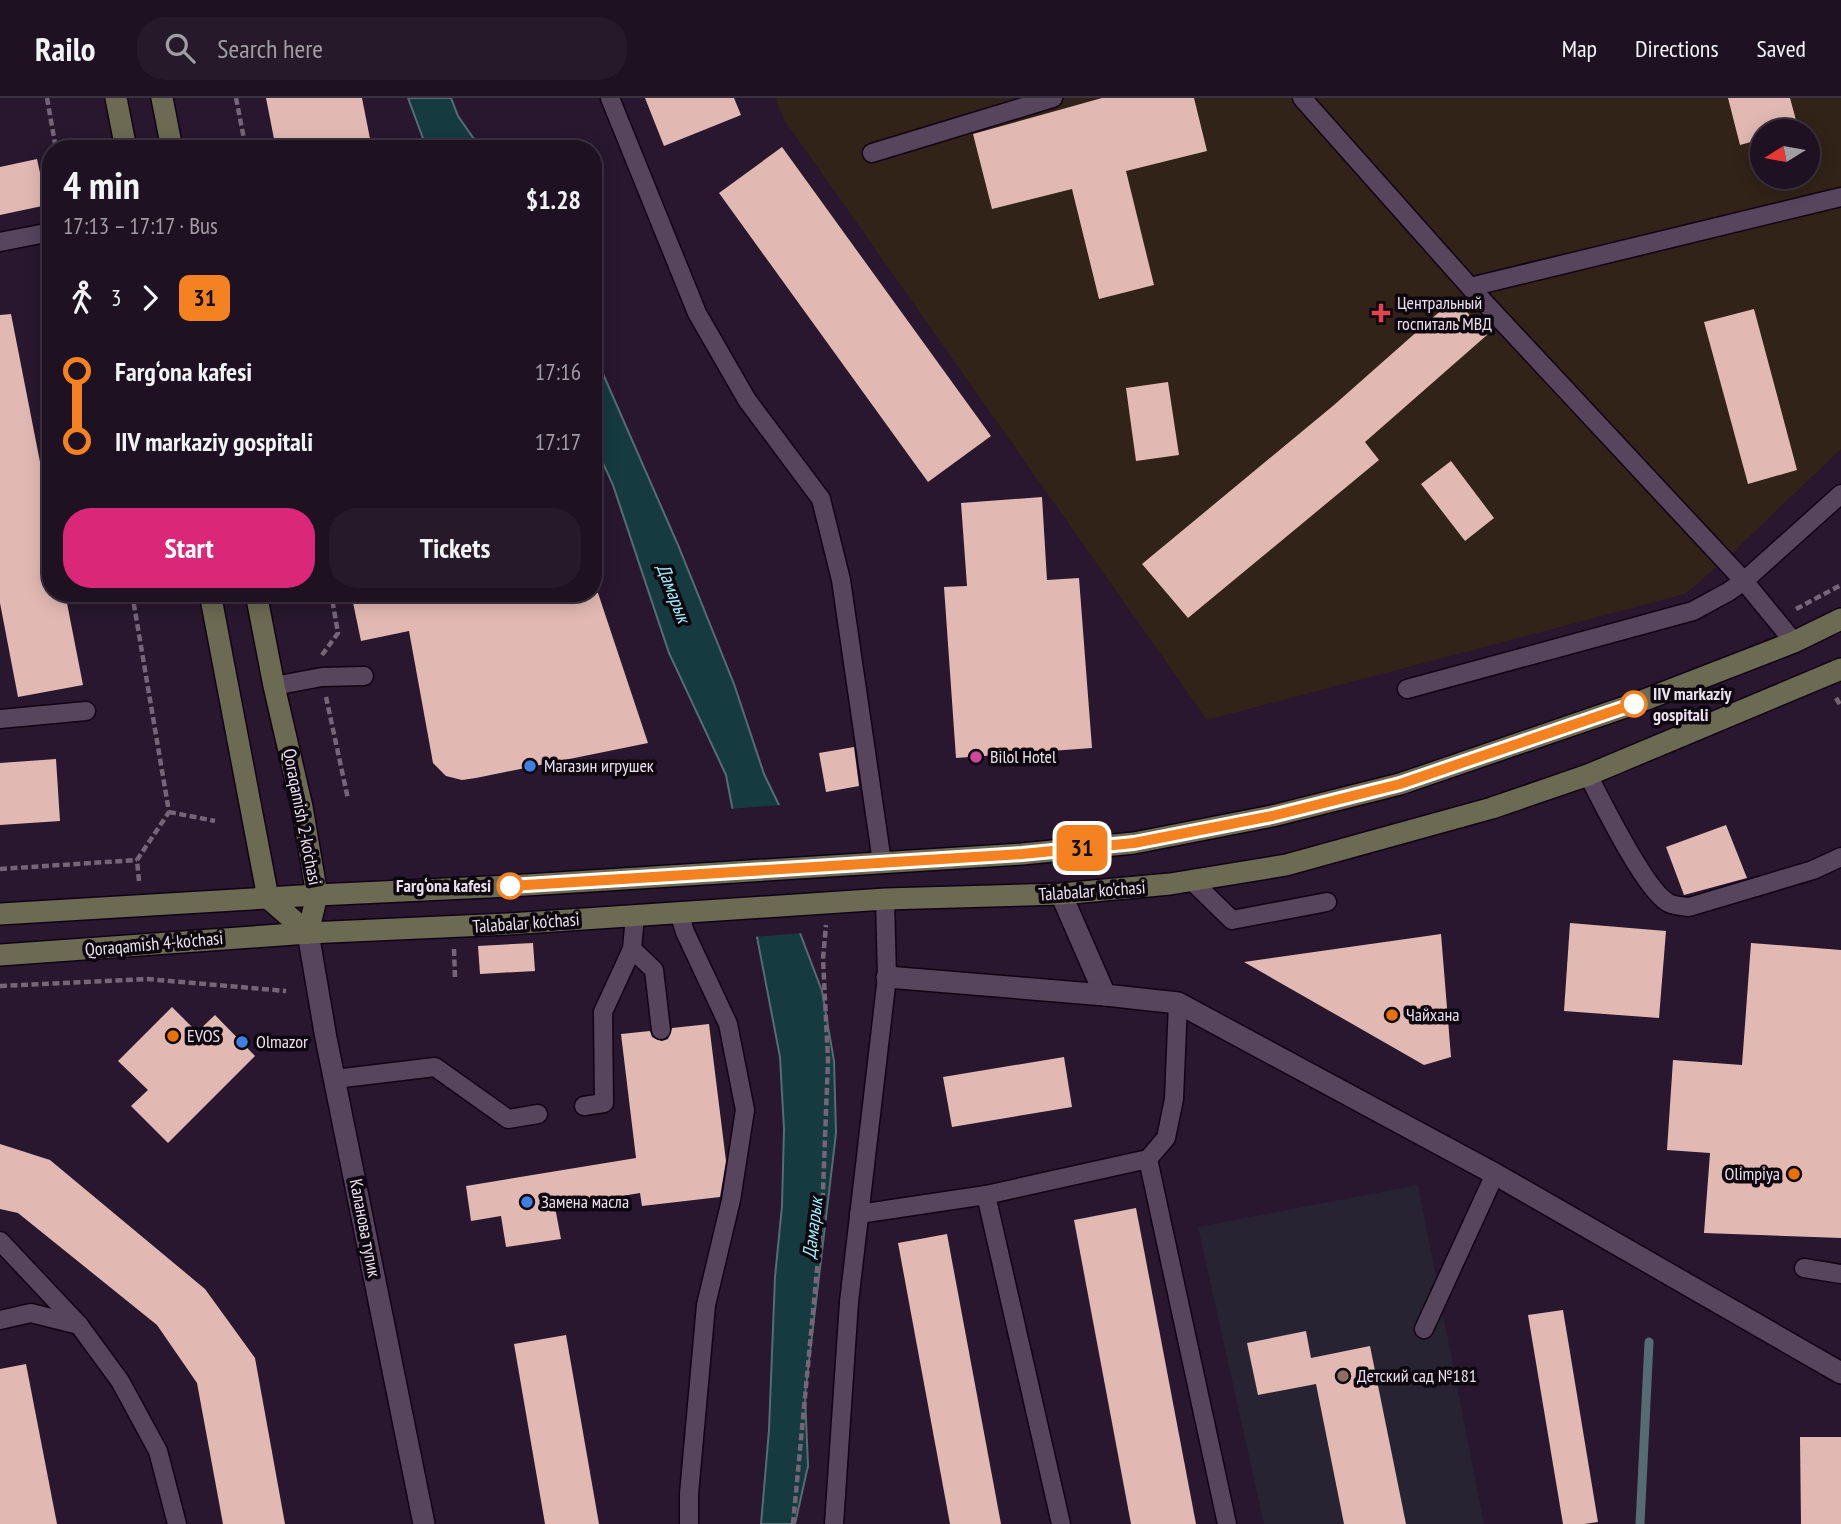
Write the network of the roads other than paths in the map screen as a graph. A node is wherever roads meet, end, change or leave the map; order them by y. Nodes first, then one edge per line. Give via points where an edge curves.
1 (116, 98) edge
2 (162, 98) edge
3 (610, 98) edge
4 (1054, 98) edge
5 (1302, 98) edge
6 (124, 140) edge
7 (170, 140) edge
8 (872, 153) dead end
9 (1841, 197) edge
10 (42, 234) edge
11 (0, 242) edge
12 (1470, 288) junction
13 (1841, 494) edge
14 (1744, 580) junction
15 (212, 602) edge
16 (258, 602) edge
17 (1841, 620) edge
18 (1794, 642) junction
19 (1841, 669) edge
20 (364, 676) dead end
21 (274, 686) junction
22 (1407, 689) dead end
23 (86, 711) dead end
24 (0, 719) edge
25 (1588, 775) junction
26 (1841, 857) edge
27 (883, 862) junction
28 (1191, 880) junction
29 (1061, 894) junction
30 (317, 895) junction
31 (268, 898) junction
32 (885, 899) junction
33 (1327, 902) dead end
34 (679, 913) junction
35 (0, 914) edge
36 (635, 916) junction
37 (308, 933) junction
38 (632, 949) junction
39 (0, 955) edge
40 (887, 976) junction
41 (1105, 995) junction
42 (1178, 1003) junction
43 (661, 1030) dead end
44 (335, 1079) junction
45 (584, 1107) dead end
46 (538, 1114) dead end
47 (1148, 1159) junction
48 (1494, 1174) junction
49 (986, 1195) junction
50 (859, 1214) junction
51 (0, 1241) edge
52 (1804, 1268) dead end
53 (1841, 1275) edge
54 (0, 1321) edge
55 (79, 1325) junction
56 (1424, 1329) dead end
57 (1841, 1373) edge
58 (177, 1524) edge
59 (424, 1524) edge
60 (689, 1524) edge
61 (834, 1524) edge
62 (1060, 1524) edge
63 (1227, 1524) edge

1 - 6 main road
2 - 7 main road
3 - 27 lane via 697,313 747,400 821,499 841,580
4 - 8 lane
5 - 12 lane
9 - 12 lane
10 - 11 lane
12 - 14 lane
13 - 14 lane
14 - 18 lane
14 - 22 lane via 1693,611
15 - 31 main road
16 - 21 main road, Qoraqamish 2-ko'chasi
17 - 18 main road
18 - 27 main road via 1634,704 1400,784 1272,816 1134,843
19 - 25 main road, Talabalar ko'chasi
20 - 21 lane via 322,677
21 - 30 main road, Qoraqamish 2-ko'chasi
23 - 24 lane
25 - 26 lane via 1651,886 1668,903 1689,907 1813,870
25 - 28 main road, Talabalar ko'chasi via 1492,808 1286,865
27 - 30 main road
27 - 32 main road
28 - 29 main road, Talabalar ko'chasi
28 - 33 lane via 1232,920
29 - 32 main road, Talabalar ko'chasi
29 - 41 street
30 - 31 main road
30 - 37 main road, Qoraqamish 2-ko'chasi
31 - 35 main road, Qoraqamish 4-ko'chasi
31 - 37 main road
32 - 34 main road, Talabalar ko'chasi
32 - 40 lane
34 - 36 main road, Talabalar ko'chasi
34 - 60 lane via 728,1024 745,1110 731,1200 706,1305
36 - 37 main road, Talabalar ko'chasi
36 - 38 lane
37 - 39 main road, Qoraqamish 4-ko'chasi
37 - 44 street, Каланова тупик
38 - 43 lane via 654,970
38 - 45 lane via 603,1012 604,1103
40 - 41 street
40 - 50 lane
41 - 42 street
42 - 47 lane via 1174,1099 1166,1138
42 - 48 street
44 - 46 lane via 435,1067 508,1119
44 - 59 street, Каланова тупик
47 - 49 lane
47 - 63 lane
48 - 56 lane
48 - 57 street
49 - 50 lane
49 - 62 lane
50 - 61 lane
51 - 55 lane
52 - 53 lane
54 - 55 lane via 32,1313
55 - 58 lane via 120,1381 158,1451

